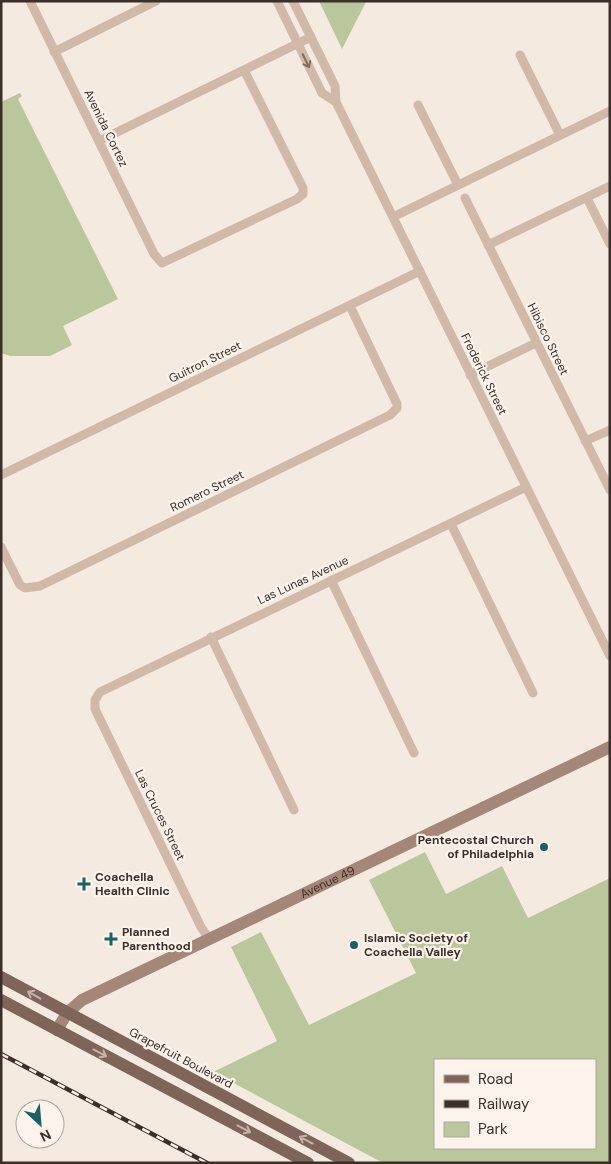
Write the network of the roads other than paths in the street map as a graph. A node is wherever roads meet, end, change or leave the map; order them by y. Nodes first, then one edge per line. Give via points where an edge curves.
1 (30, 1) edge
2 (156, 1) edge
3 (277, 1) edge
4 (293, 1) edge
5 (311, 38) junction
6 (298, 44) junction
7 (54, 52) junction
8 (520, 55) dead end
9 (244, 70) junction
10 (336, 102) junction
11 (418, 105) dead end
12 (610, 110) edge
13 (560, 135) junction
14 (99, 142) junction
15 (458, 185) junction
16 (610, 186) edge
17 (465, 198) dead end
18 (587, 198) junction
19 (393, 218) junction
20 (610, 244) edge
21 (488, 246) junction
22 (420, 272) junction
23 (350, 306) junction
24 (536, 343) junction
25 (470, 375) junction
26 (610, 430) edge
27 (586, 441) junction
28 (1, 475) edge
29 (526, 487) junction
30 (610, 490) edge
31 (451, 524) junction
32 (1, 547) edge
33 (331, 580) junction
34 (211, 637) junction
35 (610, 656) edge
36 (533, 694) dead end
37 (95, 700) joint
38 (610, 747) edge
39 (414, 753) dead end
40 (294, 810) dead end
41 (209, 939) junction
42 (1, 977) edge
43 (1, 1000) edge
44 (67, 1013) junction
45 (57, 1030) junction
46 (308, 1163) edge
47 (349, 1163) edge

1 - 7 street, Avenida Cortez
2 - 7 street
3 - 6 street, Frederick Street
4 - 5 street, Frederick Street
5 - 6 street
5 - 10 street, Frederick Street via 335,86
6 - 9 street
6 -> 10 street, Frederick Street via 322,92
7 - 14 street, Avenida Cortez
8 - 13 street
9 - 14 street
9 - 14 street, Avenida Cortez via 303,188 298,199 162,263 154,254
10 - 19 street, Frederick Street
11 - 15 street
12 - 13 street
13 - 15 street
15 - 19 street
16 - 18 street
17 - 21 street, Hibisco Street
18 - 20 street
18 - 21 street
19 - 22 street, Frederick Street
21 - 24 street, Hibisco Street
22 - 23 street, Guitron Street
22 - 25 street, Frederick Street
23 - 28 street, Guitron Street
23 - 32 street, Romero Street via 395,400 397,408 390,415 40,586 25,588 20,585
24 - 25 street
24 - 27 street, Hibisco Street
25 - 29 street, Frederick Street
26 - 27 street
27 - 30 street, Hibisco Street
29 - 31 street, Las Lunas Avenue
29 - 35 street, Frederick Street
31 - 33 street, Las Lunas Avenue
31 - 36 street
33 - 34 street, Las Lunas Avenue
33 - 39 street
34 - 37 street, Las Lunas Avenue via 108,687
34 - 40 street
37 - 41 street, Las Cruces Street via 98,717
38 - 41 street, Avenue 49
41 - 44 street, Avenue 49 via 82,1000
44 -> 42 main road, Grapefruit Boulevard
43 - 45 main road
44 - 45 street, Avenue 49
47 -> 44 main road, Grapefruit Boulevard
45 -> 46 main road

